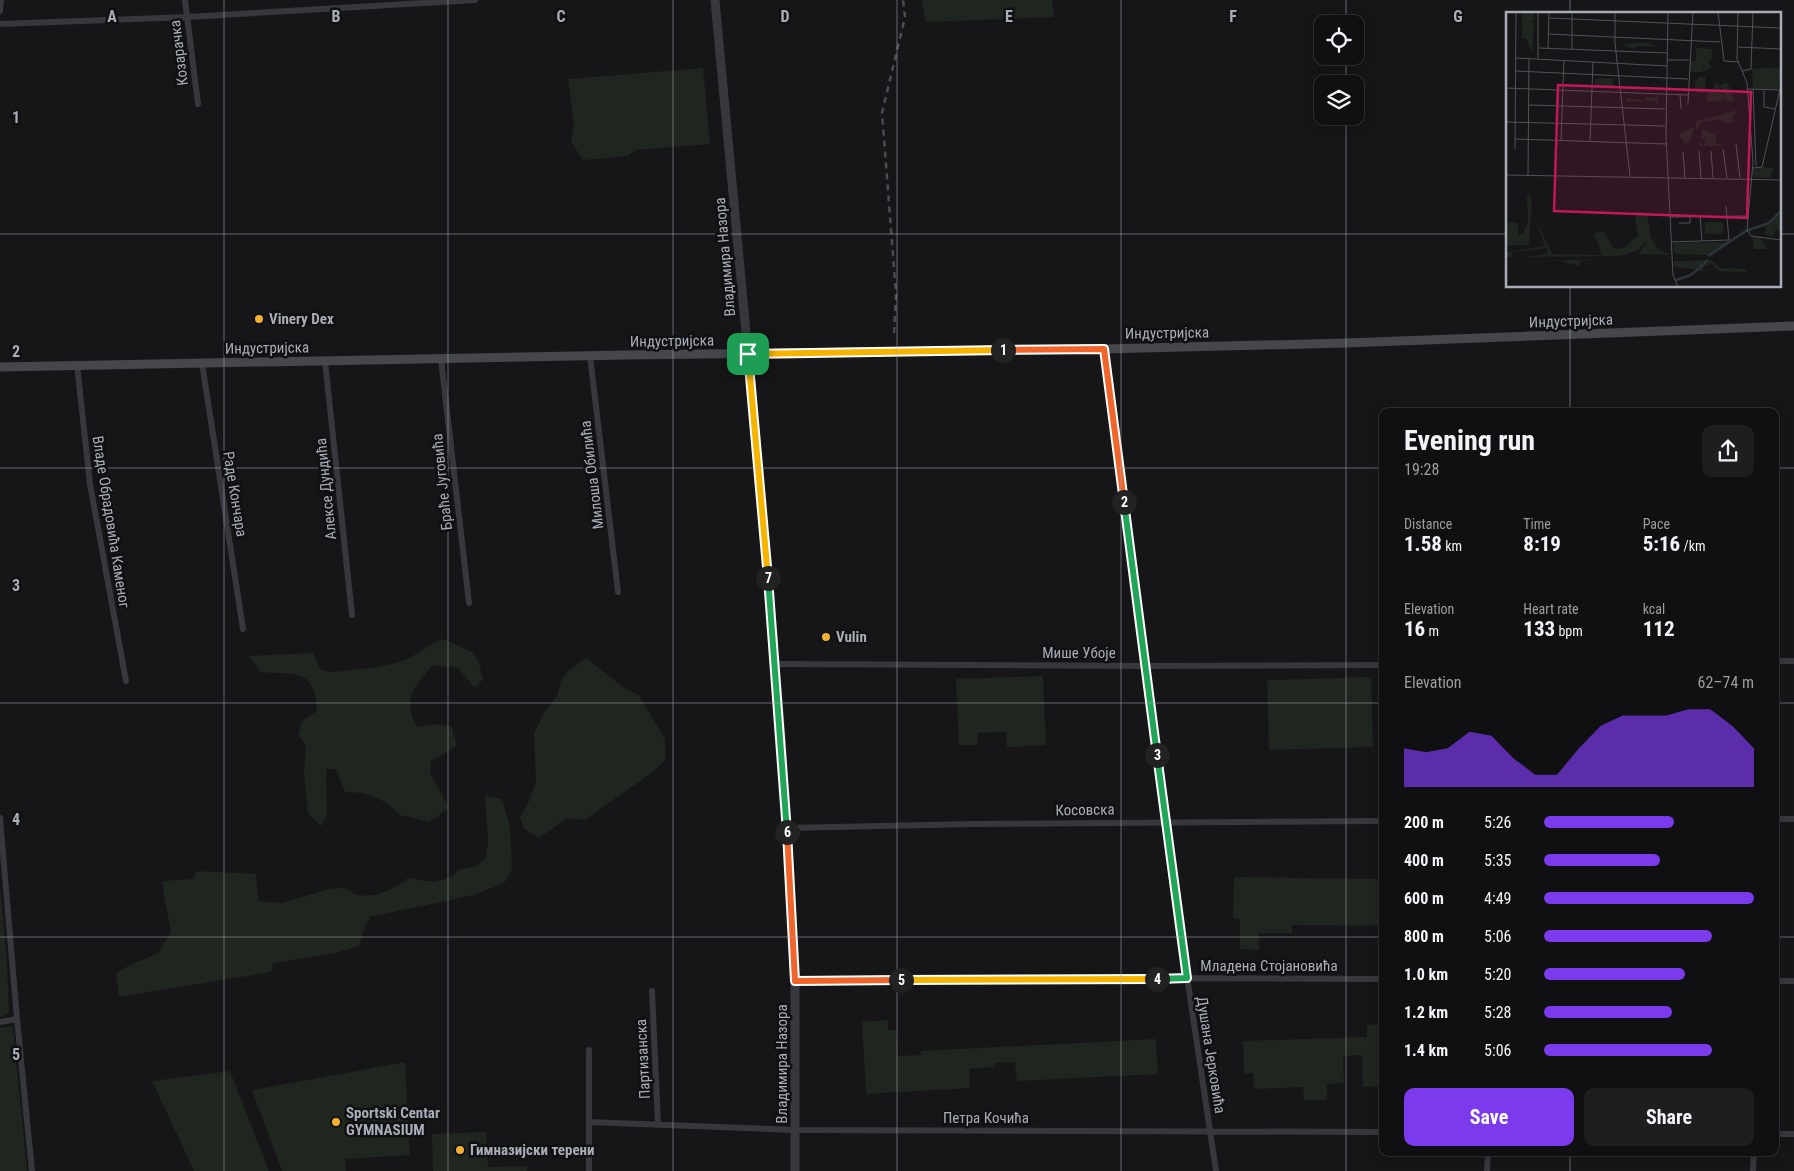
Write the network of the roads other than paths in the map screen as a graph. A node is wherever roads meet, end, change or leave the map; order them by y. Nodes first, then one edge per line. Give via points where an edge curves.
1 (1, 0) edge
2 (185, 0) edge
3 (475, 0) edge
4 (715, 0) edge
5 (433, 1) edge
6 (0, 11) edge
7 (188, 17) junction
8 (0, 24) edge
9 (198, 104) dead end
10 (1794, 326) edge
11 (1104, 349) junction
12 (748, 354) junction
13 (590, 356) junction
14 (441, 358) junction
15 (325, 361) junction
16 (202, 363) junction
17 (77, 366) junction
18 (0, 367) edge
19 (618, 592) dead end
20 (468, 603) dead end
21 (352, 615) dead end
22 (243, 629) dead end
23 (1779, 661) edge
24 (1794, 661) edge
25 (776, 664) junction
26 (1379, 665) edge
27 (1146, 666) junction
28 (126, 681) dead end
29 (0, 818) edge
30 (1779, 819) edge
31 (1794, 819) edge
32 (1379, 821) edge
33 (1165, 822) junction
34 (787, 828) junction
35 (1187, 978) junction
36 (1379, 979) edge
37 (795, 981) junction
38 (1779, 981) edge
39 (1794, 981) edge
40 (652, 992) dead end
41 (17, 1020) junction
42 (0, 1022) edge
43 (589, 1050) dead end
44 (589, 1122) junction
45 (658, 1124) junction
46 (796, 1130) junction
47 (1210, 1131) junction
48 (1379, 1132) edge
49 (1779, 1134) edge
50 (1794, 1134) edge
51 (1488, 1156) edge
52 (1754, 1156) edge
53 (32, 1171) edge
54 (589, 1171) edge
55 (795, 1171) edge
56 (1216, 1171) edge
57 (1487, 1171) edge
58 (1753, 1171) edge

1 - 6 street
2 - 7 street, Козарачка
3 - 5 street
4 - 12 street, Владимира Назора
5 - 7 street
7 - 8 street
7 - 9 street, Козарачка
10 - 11 main road, Индустријска
11 - 12 main road, Индустријска
11 - 27 street, Душана Јерковића
12 - 13 main road, Индустријска
12 - 25 street, Владимира Назора
13 - 14 main road, Индустријска
13 - 19 street, Милоша Обилића
14 - 15 main road, Индустријска
14 - 20 street, Браће Југовића
15 - 16 main road, Индустријска
15 - 21 street, Алексе Дундића
16 - 17 main road, Индустријска
16 - 22 street, Раде Кончара
17 - 18 main road, Индустријска
17 - 28 street, Владе Обрадовића Каменог via 90,484
23 - 24 street
25 - 27 street, Мише Убоје
25 - 34 street, Владимира Назора
26 - 27 street, Мише Убоје
27 - 33 street, Душана Јерковића
29 - 41 street
30 - 31 street
32 - 33 street, Косовска
33 - 34 street, Косовска
33 - 35 street, Душана Јерковића
34 - 37 street, Владимира Назора
35 - 36 street, Младена Стојановића
35 - 37 street, Младена Стојановића
35 - 47 street, Душана Јерковића
37 - 46 street, Владимира Назора
38 - 39 street
40 - 45 street, Партизанска
41 - 42 street
41 - 53 street
43 - 44 street
44 - 45 street, Петра Кочића
44 - 54 street
45 - 46 street, Петра Кочића
46 - 47 street, Петра Кочића
46 - 55 street, Владимира Назора
47 - 48 street, Петра Кочића
47 - 56 street, Душана Јерковића
49 - 50 street
51 - 57 street
52 - 58 street

